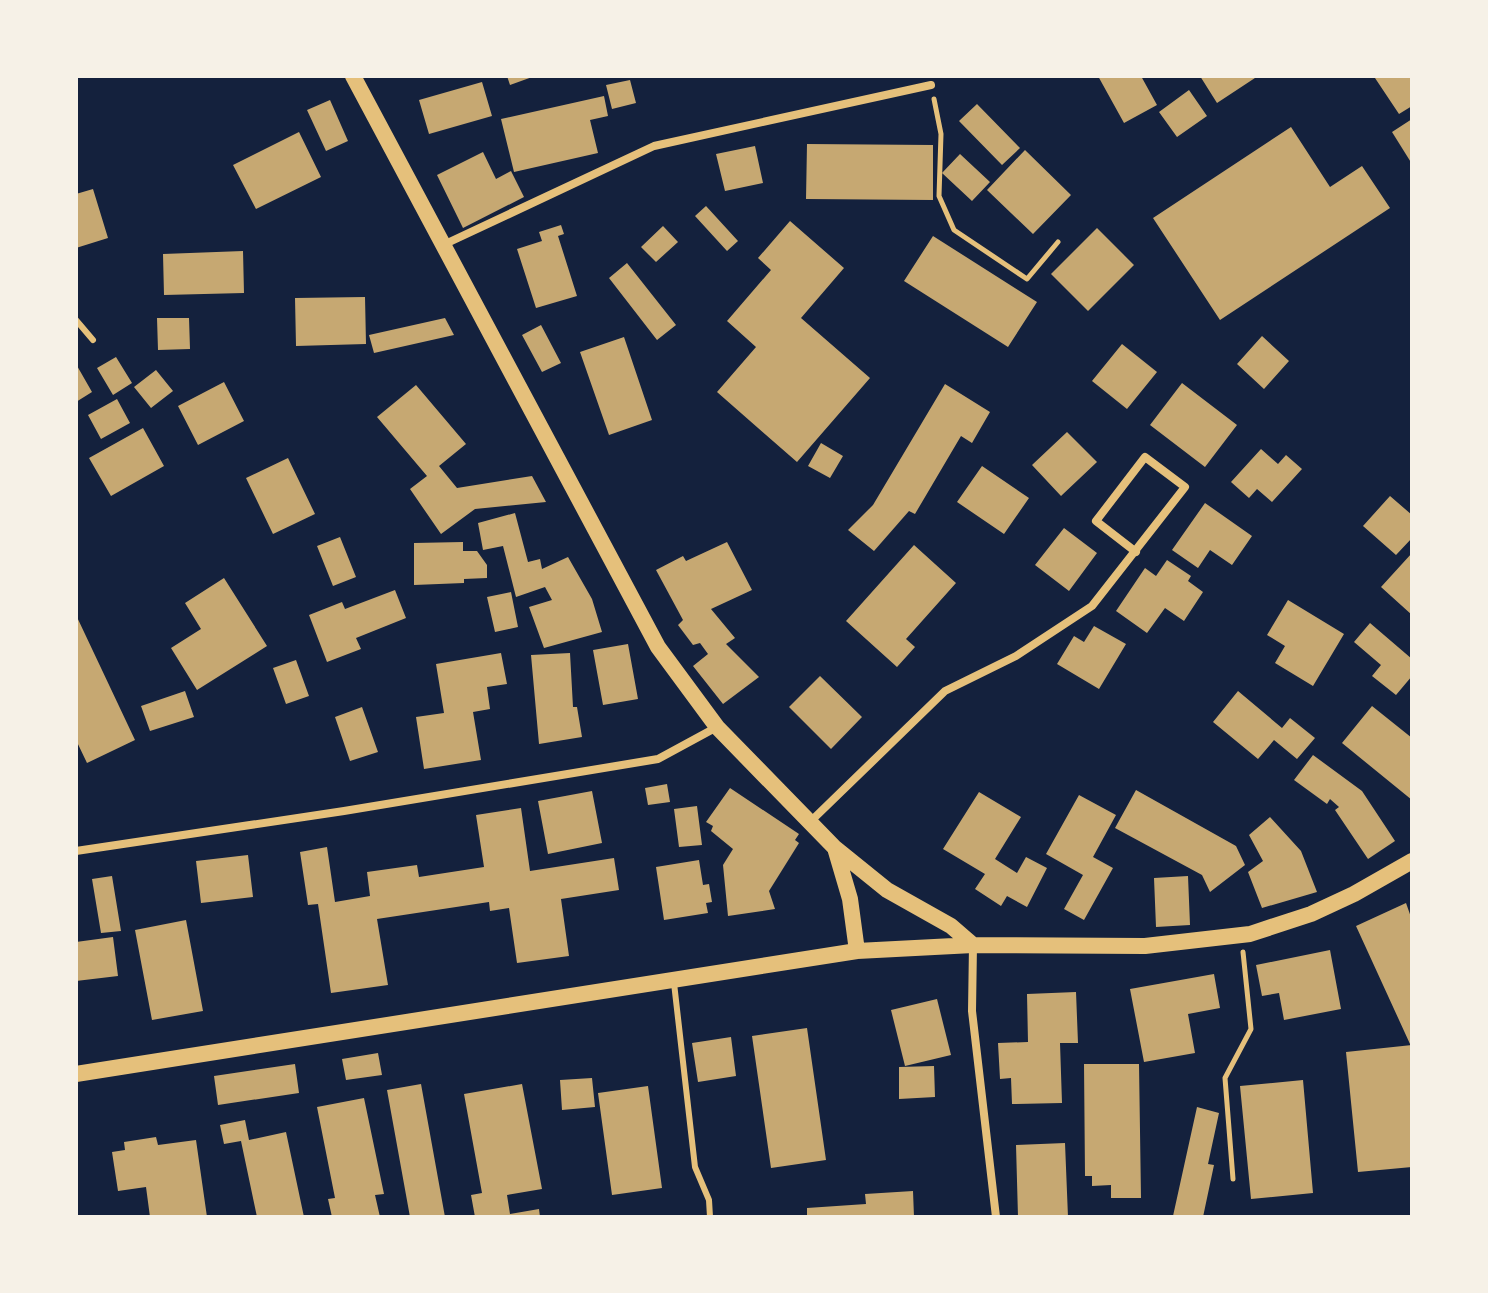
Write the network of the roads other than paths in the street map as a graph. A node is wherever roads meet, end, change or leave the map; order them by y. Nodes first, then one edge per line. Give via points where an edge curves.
1 (353, 76) edge
2 (931, 85) road end
3 (442, 245) junction
4 (76, 320) edge
5 (93, 340) dead end
6 (1136, 552) junction
7 (717, 727) junction
8 (810, 822) junction
9 (835, 848) junction
10 (76, 851) edge
11 (1412, 861) edge
12 (973, 945) junction
13 (857, 951) junction
14 (673, 979) junction
15 (76, 1074) edge
16 (710, 1217) edge
17 (996, 1217) edge

1 - 3 main road
2 - 3 street via 654,146
3 - 7 main road via 658,647
4 - 5 lane
6 - 6 street via 1185,487 1145,457 1096,521
6 - 8 street via 1092,606 1016,656 945,691
7 - 8 main road
7 - 10 street via 658,759
8 - 9 main road
9 - 12 main road via 887,890 951,926
9 - 13 main road via 850,899
11 - 12 main road via 1311,914 1241,935 1145,946
12 - 13 main road
12 - 17 street via 972,1011
13 - 14 main road
14 - 15 main road
14 - 16 lane via 695,1167

